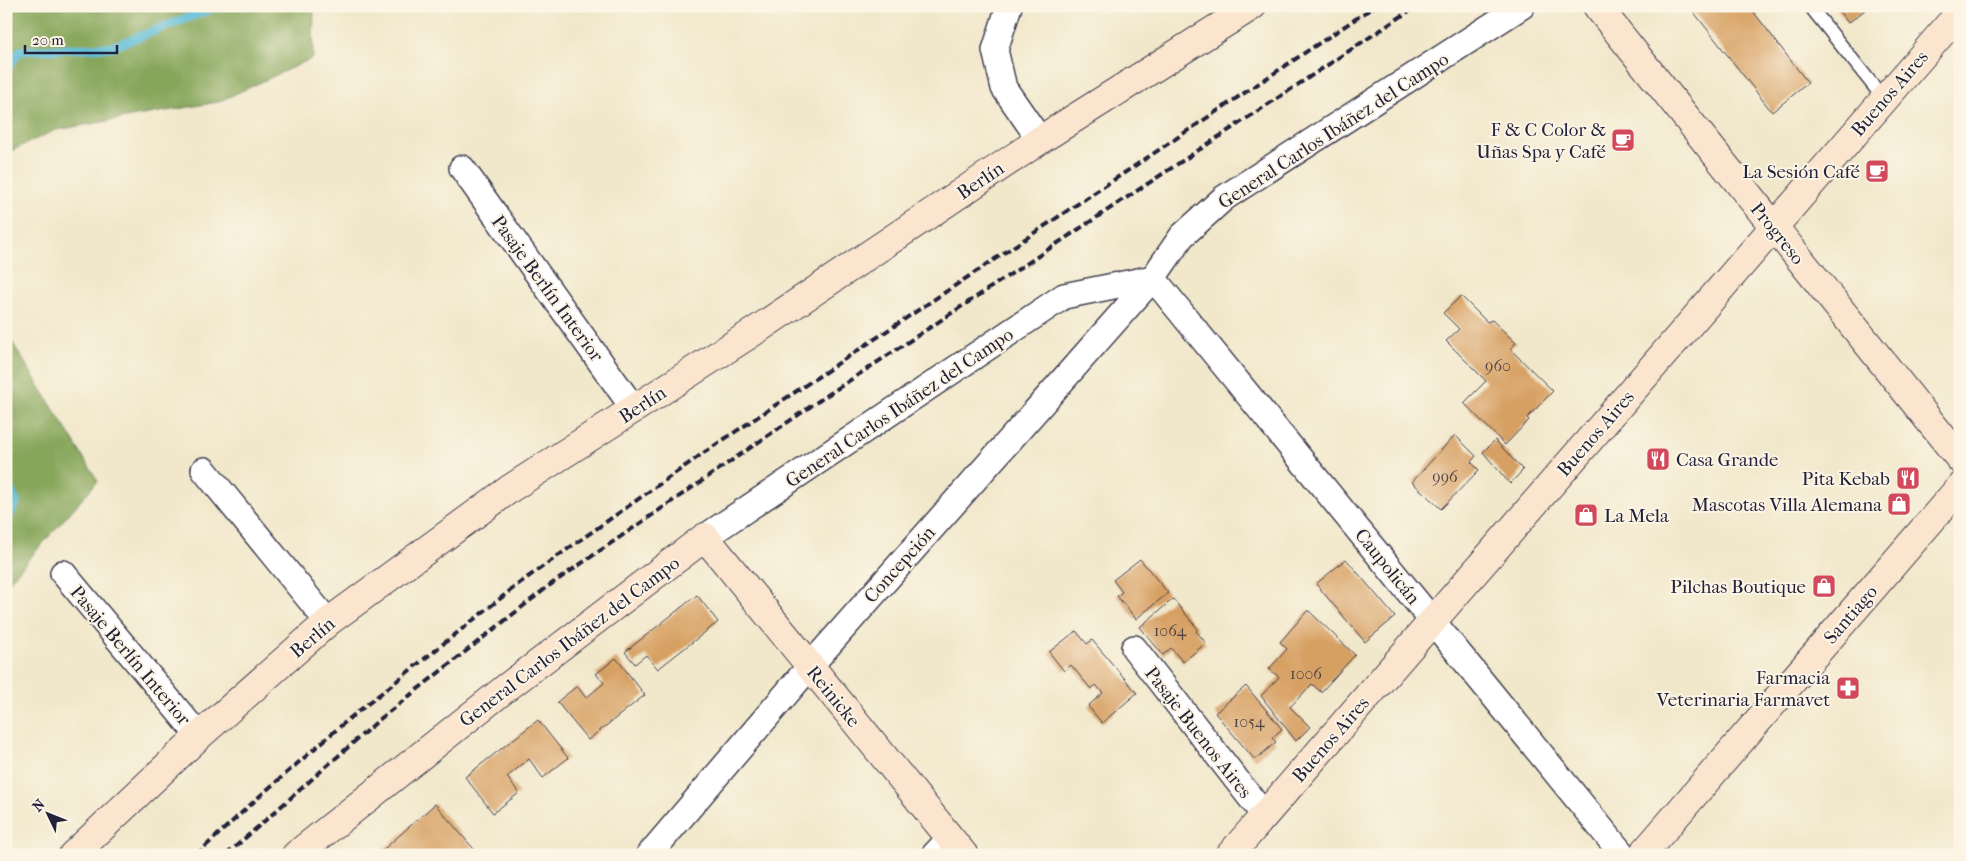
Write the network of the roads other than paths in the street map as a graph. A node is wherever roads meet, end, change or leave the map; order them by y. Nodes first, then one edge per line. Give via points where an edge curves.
1 (1009, 6) edge
2 (1252, 6) edge
3 (1522, 6) edge
4 (1597, 6) edge
5 (1813, 10) dead end
6 (1960, 12) edge
7 (1884, 99) junction
8 (1040, 140) junction
9 (462, 168) dead end
10 (1773, 226) junction
11 (1153, 278) junction
12 (634, 409) junction
13 (1960, 459) edge
14 (204, 470) dead end
15 (1960, 487) edge
16 (705, 537) junction
17 (63, 573) dead end
18 (328, 622) junction
19 (1433, 622) junction
20 (1134, 648) dead end
21 (810, 666) junction
22 (199, 736) junction
23 (1264, 816) junction
24 (949, 849) edge
25 (73, 855) edge
26 (296, 855) edge
27 (649, 855) edge
28 (1230, 855) edge
29 (1623, 855) edge
30 (1642, 855) edge

1 - 8 street via 995,50 1004,88
2 - 8 street, Berlín
3 - 11 street, General Carlos Ibáñez del Campo via 1224,198 1182,236
4 - 10 street, Progreso
5 - 7 lane
6 - 7 street, Buenos Aires
7 - 10 street, Buenos Aires
8 - 12 street, Berlín
9 - 12 street, Pasaje Berlín Interior
10 - 13 street, Progreso
10 - 19 street, Buenos Aires
11 - 16 street, General Carlos Ibáñez del Campo via 1064,296
11 - 19 street, Caupolicán
11 - 21 street, Concepción
12 - 18 street, Berlín via 511,488
14 - 18 street
15 - 30 street, Santiago
16 - 21 street, Reinicke
16 - 26 street, General Carlos Ibáñez del Campo via 506,688
17 - 22 street, Pasaje Berlín Interior
18 - 22 street, Berlín
19 - 23 street, Buenos Aires
19 - 29 street, Caupolicán
20 - 23 street, Pasaje Buenos Aires
21 - 24 street, Reinicke
21 - 27 street, Concepción
22 - 25 street, Berlín
23 - 28 street, Buenos Aires

